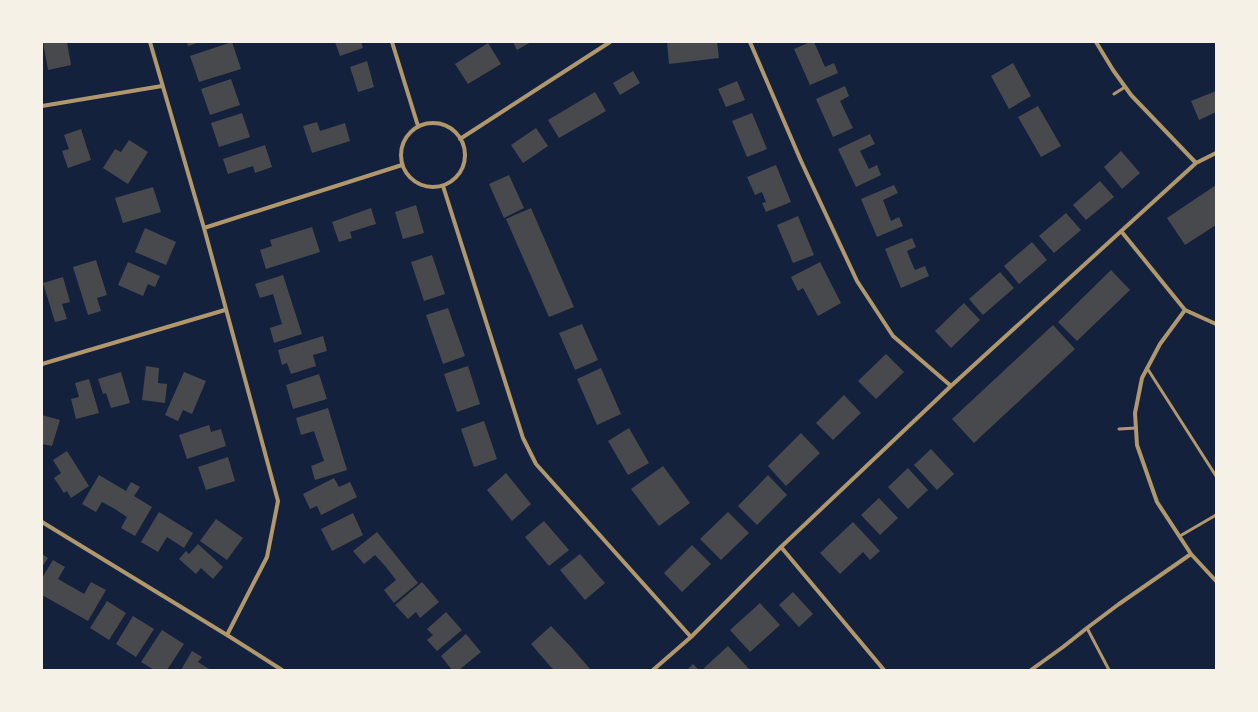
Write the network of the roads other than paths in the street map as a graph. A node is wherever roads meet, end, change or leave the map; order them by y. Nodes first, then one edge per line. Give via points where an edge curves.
1 (150, 42) edge
2 (392, 42) edge
3 (610, 42) edge
4 (750, 42) edge
5 (1096, 42) edge
6 (162, 86) junction
7 (1126, 87) junction
8 (1114, 94) dead end
9 (42, 106) edge
10 (418, 126) junction
11 (460, 139) junction
12 (1216, 153) edge
13 (1196, 163) junction
14 (402, 165) junction
15 (443, 186) junction
16 (204, 228) junction
17 (1121, 231) junction
18 (225, 310) junction
19 (1185, 310) junction
20 (1216, 324) edge
21 (42, 364) edge
22 (1147, 368) junction
23 (951, 386) junction
24 (1119, 428) dead end
25 (1136, 428) junction
26 (1216, 476) edge
27 (1216, 515) edge
28 (42, 522) edge
29 (1180, 536) junction
30 (781, 547) junction
31 (1191, 554) junction
32 (1216, 581) edge
33 (1087, 628) junction
34 (227, 635) junction
35 (691, 637) junction
36 (282, 670) edge
37 (653, 670) edge
38 (884, 670) edge
39 (1031, 670) edge
40 (1109, 670) edge

1 - 6 street
2 - 10 street
3 - 11 street
4 - 23 street via 801,161 857,281 893,336
5 - 7 street
6 - 9 street
6 - 16 street
7 - 8 lane
7 - 13 street
10 - 11 street via 442,124
10 - 14 street via 409,133 403,143
11 - 15 street via 465,152 463,167 455,178
12 - 13 street
13 - 17 street
14 - 15 street via 408,176 418,184 430,187
14 - 16 street
15 - 35 street via 524,438 536,464
16 - 18 street
17 - 19 street
17 - 23 street
18 - 21 street
18 - 34 street via 278,501 267,557
19 - 20 street
19 - 22 street via 1160,344
22 - 25 street via 1142,378 1135,413
22 - 26 lane
23 - 30 street
24 - 25 lane
25 - 29 street via 1137,445 1157,502
27 - 29 lane
28 - 34 street
29 - 31 street
30 - 35 street
30 - 38 street
31 - 32 street
31 - 33 street
33 - 39 street
33 - 40 lane
34 - 36 street
35 - 37 street

